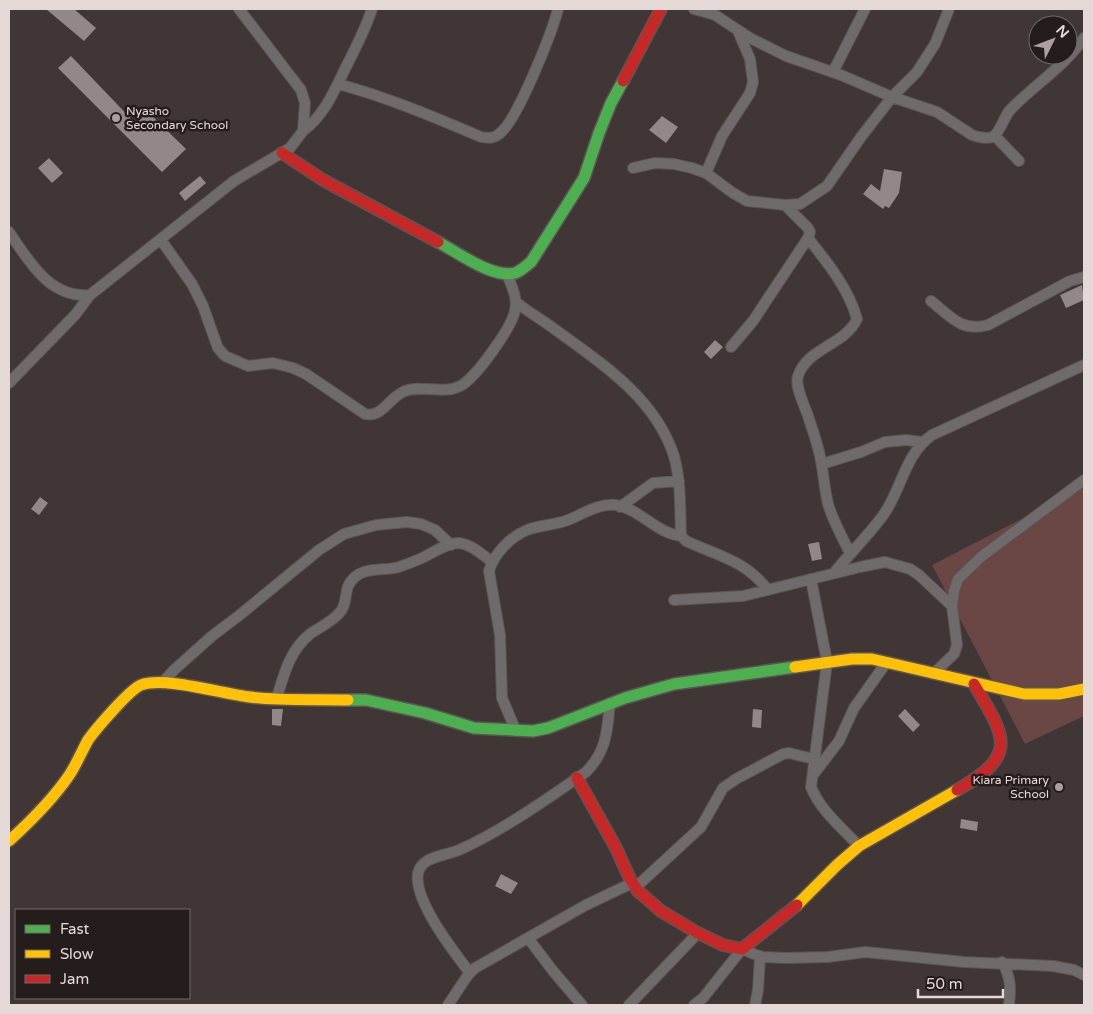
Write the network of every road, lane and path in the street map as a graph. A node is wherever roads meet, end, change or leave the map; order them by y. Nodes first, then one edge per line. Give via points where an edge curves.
1 (239, 9) edge
2 (372, 9) edge
3 (558, 9) edge
4 (661, 9) edge
5 (694, 9) edge
6 (865, 9) edge
7 (948, 9) edge
8 (736, 28) junction
9 (1084, 38) edge
10 (833, 72) junction
11 (338, 84) junction
12 (892, 97) junction
13 (303, 131) junction
14 (993, 137) junction
15 (282, 153) junction
16 (1019, 161) dead end
17 (633, 168) dead end
18 (706, 173) junction
19 (785, 206) junction
20 (9, 232) edge
21 (808, 238) junction
22 (161, 240) junction
23 (507, 274) junction
24 (1084, 277) edge
25 (90, 295) junction
26 (931, 301) dead end
27 (516, 302) junction
28 (731, 347) dead end
29 (1084, 365) edge
30 (9, 383) edge
31 (922, 442) junction
32 (822, 464) junction
33 (1084, 480) edge
34 (679, 481) junction
35 (620, 507) junction
36 (681, 536) junction
37 (451, 545) junction
38 (850, 552) junction
39 (492, 562) junction
40 (834, 573) junction
41 (811, 579) junction
42 (768, 590) junction
43 (674, 600) dead end
44 (952, 606) junction
45 (827, 662) junction
46 (886, 662) junction
47 (933, 674) junction
48 (162, 684) junction
49 (974, 684) junction
50 (1084, 689) edge
51 (277, 697) junction
52 (610, 703) junction
53 (516, 731) junction
54 (814, 759) junction
55 (812, 776) junction
56 (577, 778) junction
57 (9, 841) edge
58 (859, 846) junction
59 (634, 885) junction
60 (698, 933) junction
61 (528, 938) junction
62 (742, 949) junction
63 (760, 956) junction
64 (1002, 962) junction
65 (470, 973) junction
66 (1084, 974) edge
67 (448, 1005) edge
68 (582, 1005) edge
69 (629, 1005) edge
70 (694, 1005) edge
71 (755, 1005) edge
72 (1009, 1005) edge

1 - 13 street via 301,90 305,103
2 - 11 street via 365,31
3 - 11 street via 517,108 507,126 492,138 481,137 362,90
4 - 23 street via 612,103 584,178 532,262 520,272
5 - 8 street via 715,15
6 - 10 street
7 - 12 street via 935,44 911,79
8 - 10 street via 768,48
8 - 18 street via 750,59 753,82 750,93 722,136
9 - 14 street via 1046,80 1027,92 1006,115
10 - 12 street
11 - 13 street via 324,110
12 - 14 street via 936,112 972,135
12 - 19 street via 828,186 800,204
13 - 15 street
14 - 16 street via 996,136
15 - 22 street via 234,181
15 - 23 street via 394,220 490,270
17 - 18 street via 674,164
18 - 19 street via 747,202
19 - 21 street via 808,228
20 - 25 street via 29,262 51,284 78,296
21 - 28 street via 753,321
21 - 32 street via 842,285 857,319 850,331 818,352 797,376
22 - 25 street
22 - 27 street via 192,284 204,306 218,348 225,356 248,366 273,363 293,368 372,416 402,392 452,389 465,384 512,320
23 - 27 street
24 - 26 street via 977,328 955,320
25 - 30 street via 75,315
27 - 34 street via 593,357 632,390 663,430 674,456
29 - 31 street
31 - 32 street via 885,442
31 - 38 street via 884,513
32 - 38 street via 828,504
33 - 44 street via 964,572 954,591
34 - 35 street via 653,483
34 - 36 street
35 - 36 street via 664,532
35 - 39 street via 604,505 567,520 528,529 503,548
36 - 42 street via 692,544 738,563
37 - 39 street via 469,546
37 - 48 street via 435,530 406,522 367,527 344,534 319,550 212,636
37 - 51 street via 397,567 357,575 349,582 342,610 308,636 294,652
38 - 40 street
39 - 53 street via 489,571 500,635 502,698
40 - 41 street
40 - 44 street via 890,563 919,574
41 - 42 street
41 - 45 street
42 - 43 street via 743,596
44 - 47 street via 957,645 954,654
45 - 46 street via 872,659
45 - 52 street via 674,684
45 - 54 street
46 - 47 street
46 - 55 street via 854,708 839,741
47 - 49 street
48 - 51 street via 250,697
48 - 57 street via 141,685 121,702 89,739 56,792
49 - 50 street via 1024,694 1059,694
49 - 58 street via 1003,743 1001,752 980,777
51 - 53 street via 366,700 474,728
52 - 53 street via 548,728
52 - 56 street via 606,739 601,752 592,766
54 - 55 street
54 - 59 street via 783,754 729,783 701,826
55 - 58 street via 814,796
56 - 59 street
56 - 65 street via 473,843 420,866 420,889 430,914
58 - 62 street via 801,902
59 - 60 street via 672,919
59 - 61 street via 586,904
60 - 62 street via 722,946
60 - 69 street
61 - 65 street
61 - 68 street
62 - 63 street
62 - 70 street
63 - 64 street via 809,958 865,952 964,962
63 - 71 street
64 - 66 street via 1053,966
64 - 72 street via 1009,973
65 - 67 street

